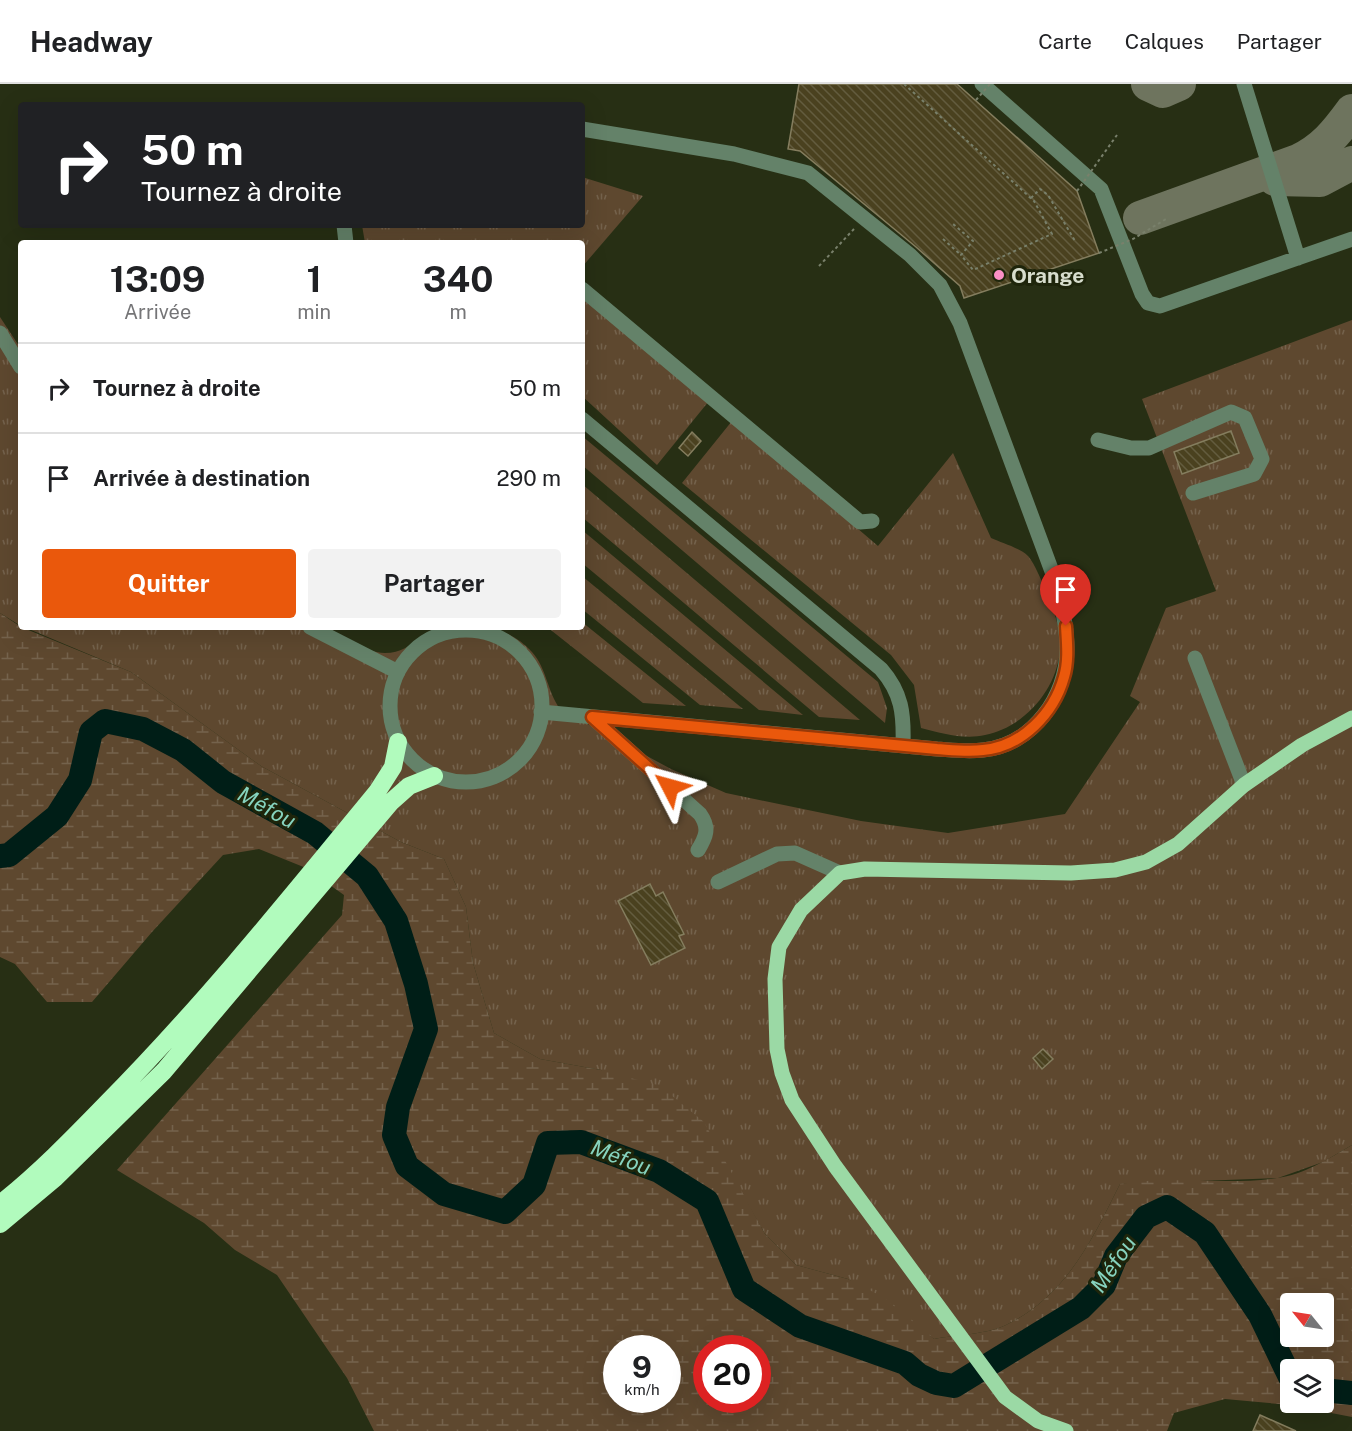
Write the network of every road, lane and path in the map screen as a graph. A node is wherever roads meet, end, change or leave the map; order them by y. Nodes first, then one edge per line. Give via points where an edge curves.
1 (904, 84) edge
2 (982, 84) edge
3 (990, 84) edge
4 (1244, 84) edge
5 (976, 100) dead end
6 (585, 129) edge
7 (1117, 135) dead end
8 (1077, 191) dead end
9 (1031, 198) junction
10 (865, 217) junction
11 (1166, 219) dead end
12 (953, 224) dead end
13 (943, 239) dead end
14 (1352, 239) edge
15 (1076, 241) dead end
16 (1100, 253) dead end
17 (961, 255) junction
18 (1298, 258) junction
19 (819, 266) dead end
20 (585, 292) edge
21 (0, 333) edge
22 (18, 362) edge
23 (585, 422) edge
24 (1098, 440) dead end
25 (1193, 493) dead end
26 (872, 521) dead end
27 (316, 630) edge
28 (428, 630) edge
29 (415, 650) junction
30 (1195, 658) dead end
31 (398, 672) junction
32 (541, 712) junction
33 (592, 717) junction
34 (1352, 718) edge
35 (398, 742) junction
36 (903, 745) junction
37 (434, 776) junction
38 (1244, 785) junction
39 (384, 797) junction
40 (698, 850) dead end
41 (840, 873) junction
42 (718, 882) dead end
43 (284, 918) junction
44 (0, 1204) edge
45 (0, 1224) edge
46 (1066, 1431) edge

1 - 9 path
2 - 18 street via 1101,189 1148,303 1160,306
3 - 5 path, bridge
4 - 18 street
6 - 10 street via 800,169
7 - 8 path, bridge
9 - 15 path via 1040,189 1048,195
9 - 17 path via 1052,234 973,270
10 - 19 path
10 - 36 street via 940,285 960,324 1057,585 1066,626 1065,675 1059,692 1036,725 1019,738 985,750
11 - 16 path, bridge
12 - 17 path via 973,241
13 - 17 path
14 - 18 street
20 - 26 street via 860,522
21 - 22 street
23 - 36 street via 881,669 900,698
24 - 25 street via 1149,448 1230,411 1245,418 1262,459 1254,474
27 - 31 street
28 - 29 street
29 - 31 street
29 - 32 street via 426,641 451,632 477,631 502,639 531,666 540,691
30 - 38 street
31 - 35 street via 390,714
32 - 33 street
32 - 37 street via 531,746 498,775 477,782 455,782
33 - 36 street
33 - 40 street via 700,814 707,824 706,837
34 - 38 main road via 1302,744
35 - 37 street via 413,762
35 - 39 highway
37 - 39 highway
38 - 41 main road via 1178,844 1146,862 1115,870 1071,873 865,869
39 - 43 highway
41 - 42 street via 795,854 777,854
41 - 46 main road via 801,910 779,947 775,979 777,1048 792,1100 835,1166 1005,1397 1038,1420
43 - 44 highway via 131,1080
43 - 45 highway via 164,1071 64,1170

